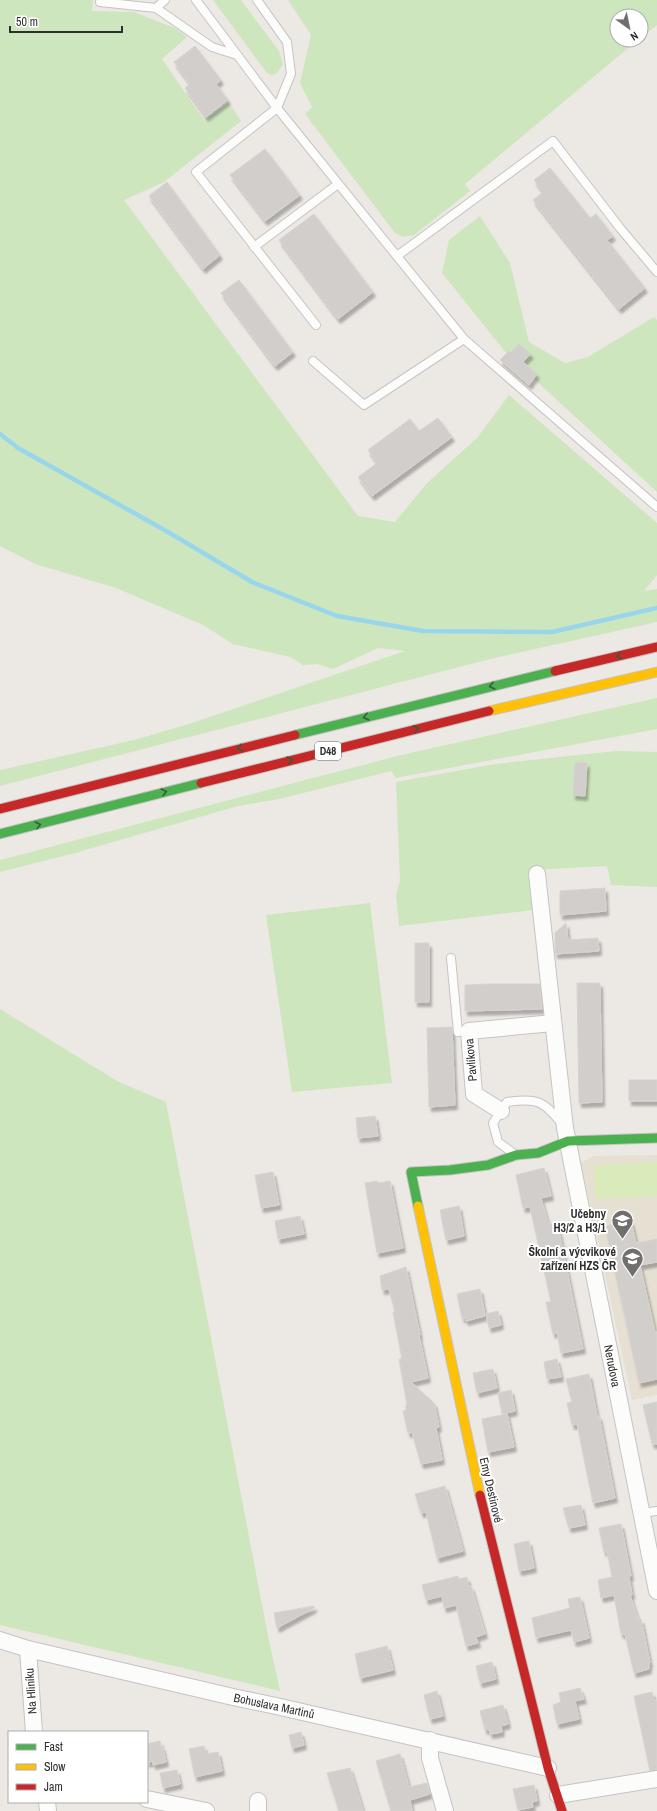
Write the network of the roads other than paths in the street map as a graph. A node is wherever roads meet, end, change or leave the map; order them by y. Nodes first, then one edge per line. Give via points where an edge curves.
1 (165, 0) edge
2 (196, 0) edge
3 (257, 0) edge
4 (100, 2) dead end
5 (156, 8) junction
6 (237, 55) junction
7 (277, 108) junction
8 (338, 184) junction
9 (254, 247) junction
10 (396, 256) junction
11 (657, 272) edge
12 (316, 325) dead end
13 (464, 339) junction
14 (313, 361) dead end
15 (657, 507) edge
16 (657, 647) edge
17 (657, 672) edge
18 (0, 809) edge
19 (0, 834) edge
20 (537, 874) dead end
21 (451, 958) dead end
22 (553, 1023) junction
23 (468, 1032) junction
24 (501, 1111) junction
25 (567, 1135) junction
26 (657, 1138) edge
27 (516, 1155) junction
28 (649, 1512) edge
29 (657, 1591) edge
30 (0, 1640) edge
31 (28, 1649) junction
32 (34, 1731) edge
33 (430, 1740) junction
34 (548, 1768) junction
35 (657, 1779) edge
36 (558, 1795) junction
37 (148, 1799) edge
38 (206, 1811) edge
39 (445, 1811) edge
40 (562, 1811) edge

1 - 5 lane
2 - 6 lane
3 - 7 lane via 287,42 291,74
4 - 5 lane
5 - 6 lane via 212,47
6 - 7 lane
7 - 8 lane
7 - 9 lane via 196,172
8 - 9 lane
8 - 10 lane
9 - 12 lane
10 - 11 lane via 552,141
10 - 13 lane
13 - 14 lane via 364,405
13 - 15 lane
16 -> 18 main road, D48 via 465,692
19 -> 17 main road, D48 via 465,716
20 - 22 street
21 - 23 lane via 458,1032
22 - 23 street, Pavlíkova
22 - 25 street
23 - 24 street, Pavlíkova via 474,1094
24 - 25 lane via 507,1102 528,1099 549,1107
24 - 27 lane via 493,1122 498,1142
25 - 26 main road
25 - 27 main road via 538,1153
25 - 28 street, Nerudova
27 - 34 main road, Emy Destinové via 488,1165 411,1172 478,1488
28 - 29 street, Nerudova
30 - 31 street, Bohuslava Martinů
31 - 32 street, Na Hliníku
31 - 33 street, Bohuslava Martinů
33 - 34 street, Bohuslava Martinů
33 - 39 street via 430,1758
34 - 36 main road, Emy Destinové
35 - 36 street
36 - 40 main road, Emy Destinové
37 - 38 street

